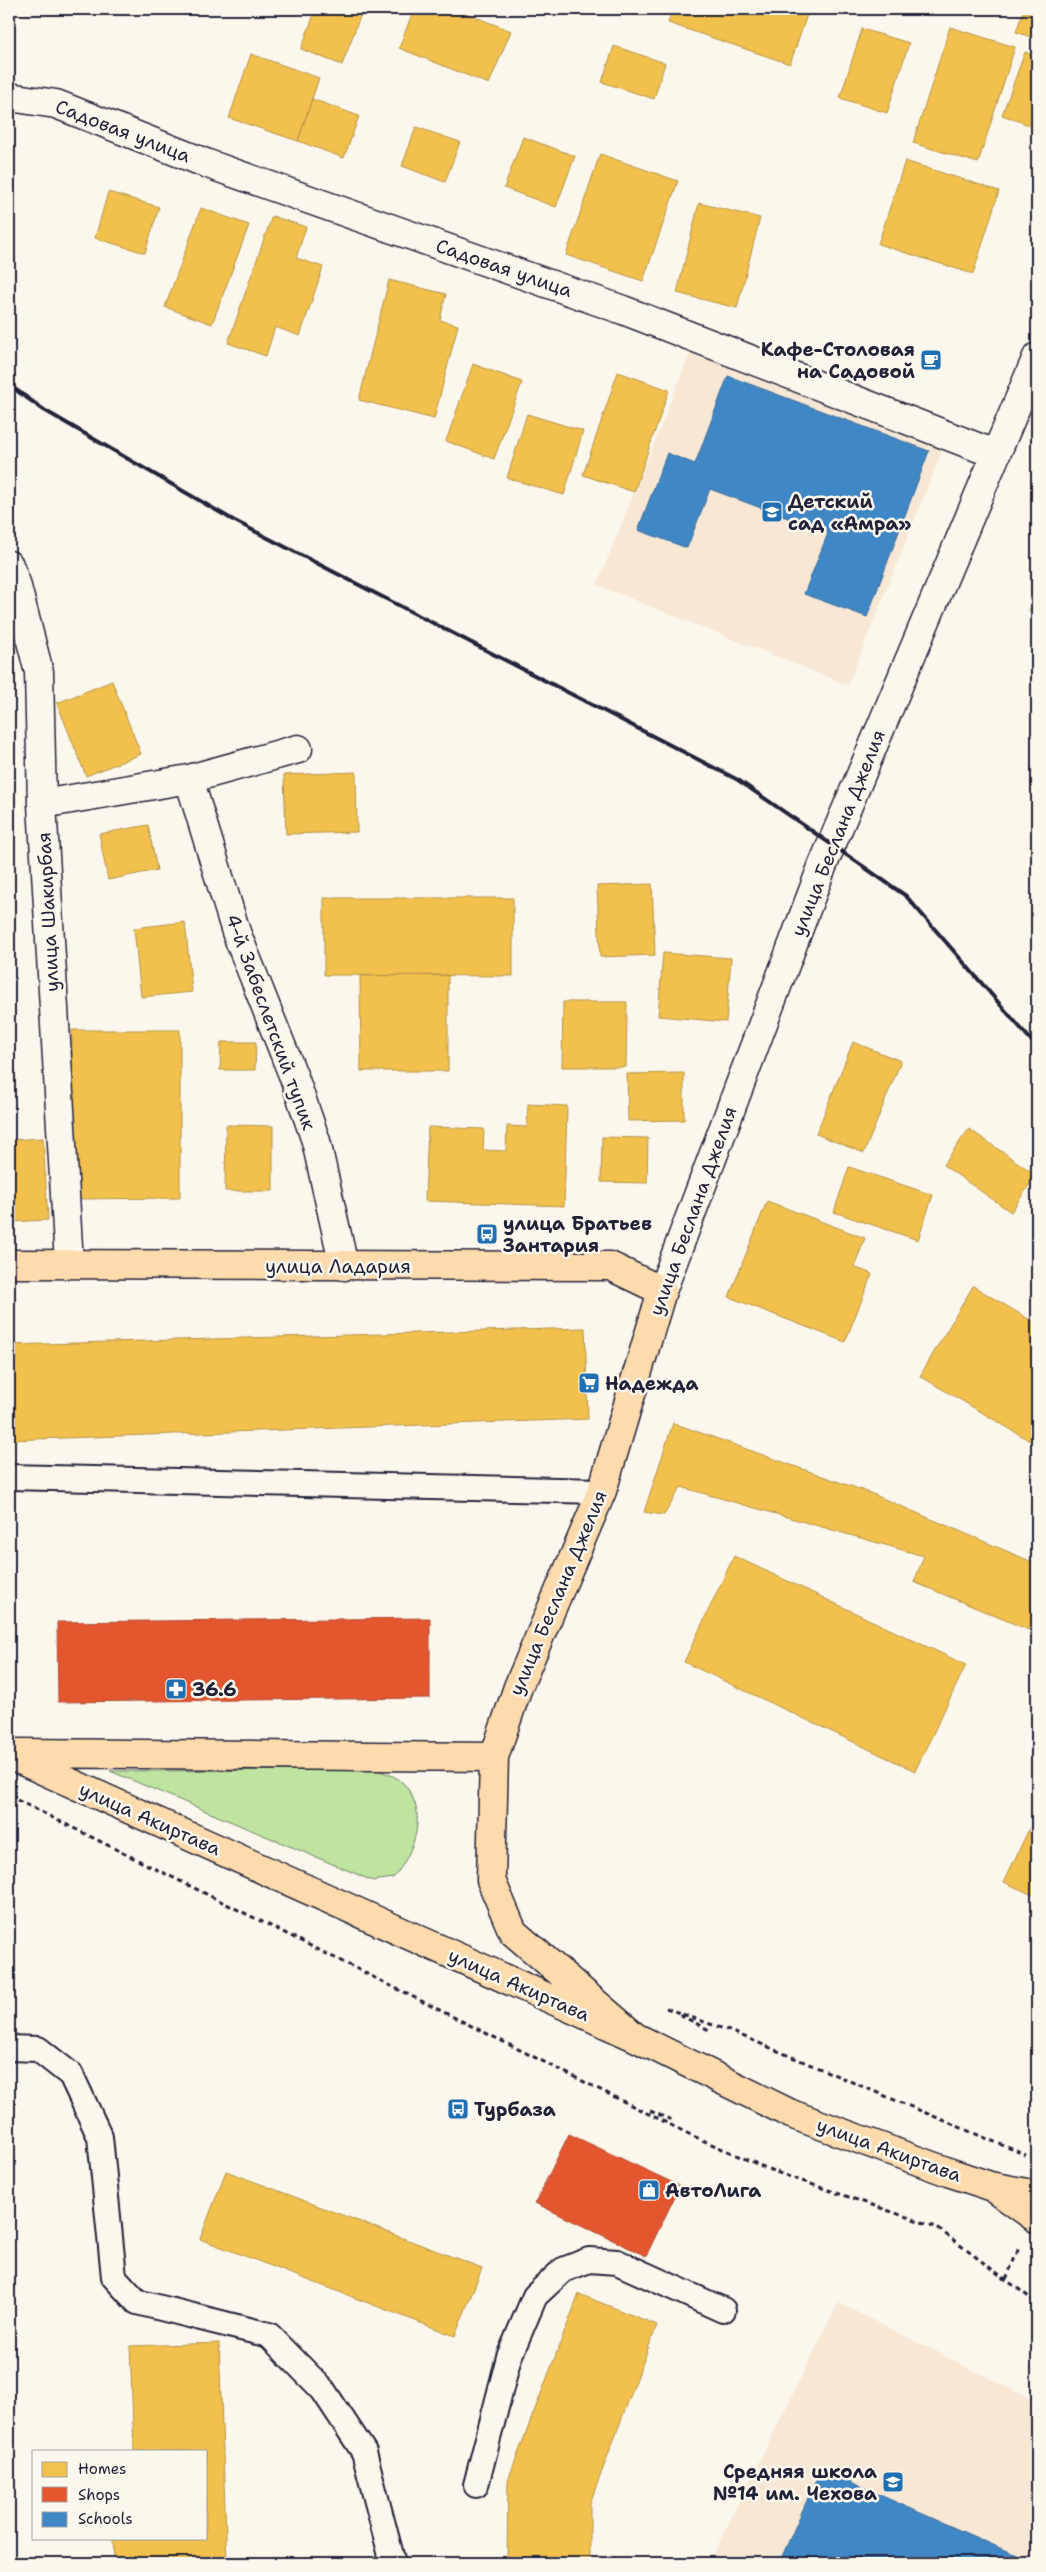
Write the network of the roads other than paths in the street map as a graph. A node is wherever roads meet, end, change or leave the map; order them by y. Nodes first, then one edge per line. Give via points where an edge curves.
1 (9, 97) edge
2 (1037, 357) edge
3 (995, 454) junction
4 (9, 565) edge
5 (298, 750) dead end
6 (189, 780) junction
7 (42, 804) junction
8 (69, 1263) junction
9 (9, 1264) edge
10 (344, 1266) junction
11 (662, 1291) junction
12 (9, 1477) edge
13 (602, 1492) junction
14 (9, 1754) edge
15 (494, 1757) junction
16 (635, 2037) junction
17 (9, 2048) edge
18 (990, 2186) junction
19 (1037, 2195) edge
20 (1037, 2219) edge
21 (724, 2310) dead end
22 (476, 2485) dead end
23 (393, 2563) edge

1 - 3 street, Садовая улица via 56,104 208,164 623,310
2 - 3 street, улица Беслана Джелия
3 - 11 street, улица Беслана Джелия via 822,867
4 - 7 street, улица Шакирбая via 40,672
5 - 6 street
6 - 7 street
6 - 10 street, 4-й Забеслетский тупик via 236,932 316,1141
7 - 8 street, улица Шакирбая
8 - 9 highway, улица Ладария
8 - 10 highway, улица Ладария
10 - 11 highway, улица Ладария via 610,1266
11 - 13 highway, улица Беслана Джелия
12 - 13 lane
13 - 15 highway, улица Беслана Джелия via 518,1688
14 - 15 highway
14 - 16 highway, улица Акиртава
15 - 16 highway, улица Беслана Джелия via 491,1880 513,1932
16 - 18 highway, улица Акиртава via 791,2114
17 - 23 lane via 38,2049 71,2075 100,2137 114,2277 137,2302 269,2335 323,2390 364,2452
18 - 19 highway, улица Акиртава
18 - 20 highway
21 - 22 lane via 618,2262 589,2260 563,2270 536,2296 509,2357

